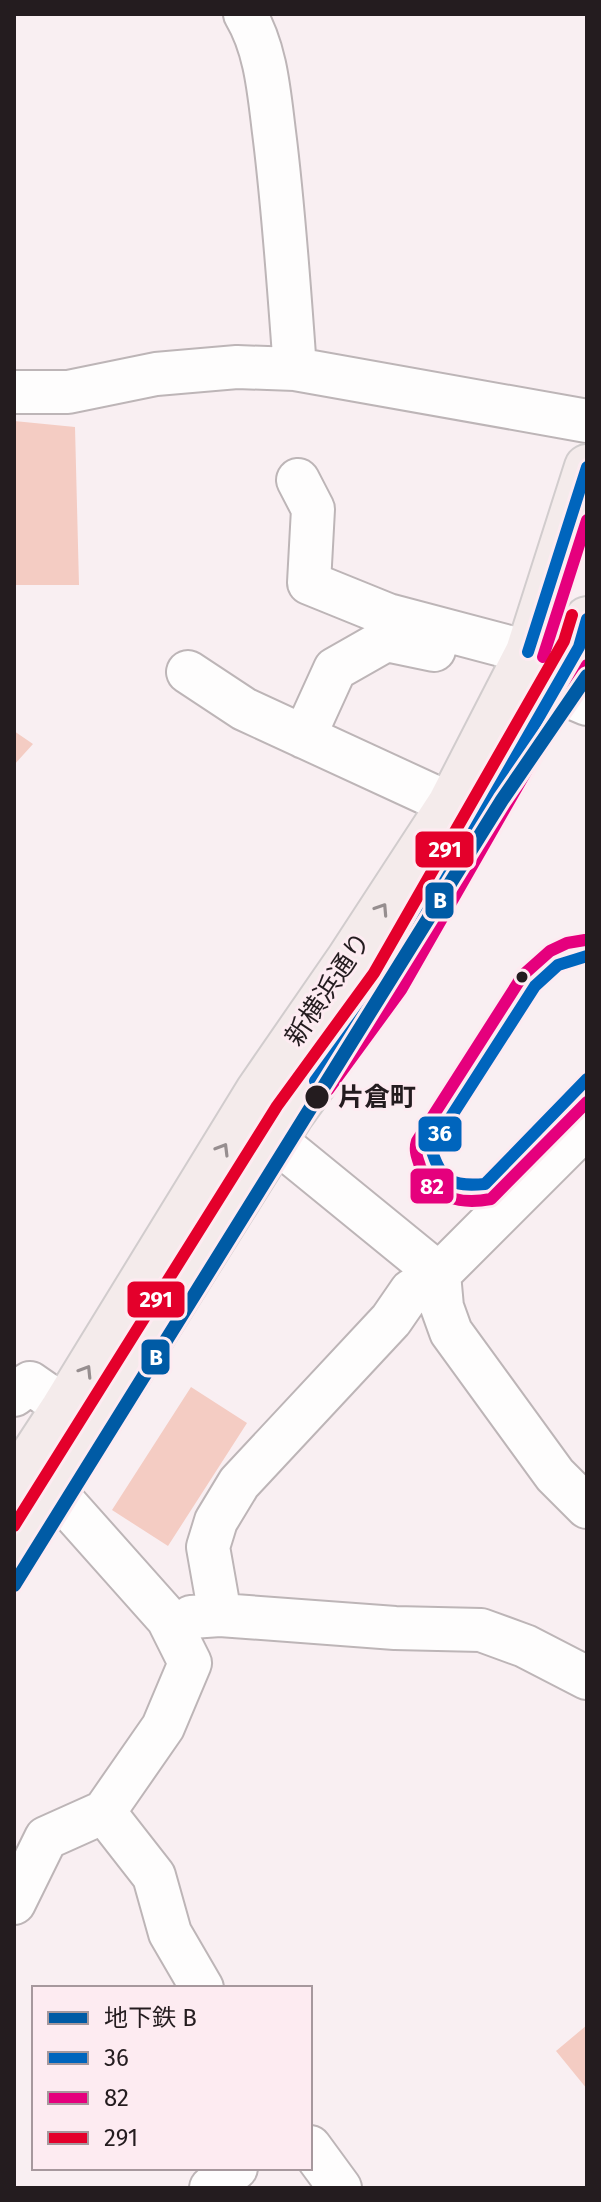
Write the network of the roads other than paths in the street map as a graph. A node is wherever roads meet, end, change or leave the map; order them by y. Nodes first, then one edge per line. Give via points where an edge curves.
1 (245, 14) edge
2 (295, 369) junction
3 (14, 392) edge
4 (587, 421) edge
5 (587, 467) edge
6 (298, 480) dead end
7 (443, 628) junction
8 (584, 639) edge
9 (528, 652) junction
10 (188, 672) dead end
11 (570, 697) edge
12 (304, 737) junction
13 (450, 804) junction
14 (587, 1126) edge
15 (276, 1141) junction
16 (439, 1274) junction
17 (14, 1395) edge
18 (79, 1418) junction
19 (30, 1482) edge
20 (587, 1507) edge
21 (14, 1556) edge
22 (220, 1615) junction
23 (168, 1619) junction
24 (587, 1678) edge
25 (104, 1812) junction
26 (14, 1903) edge
27 (201, 1986) edge
28 (312, 2150) edge
29 (234, 2170) edge
30 (211, 2188) edge
31 (340, 2188) edge

1 - 2 street via 266,73 283,203
2 - 3 street via 237,367 156,374 68,392
2 - 4 street
5 - 9 main road, 新横浜通り
6 - 7 street via 313,509 309,583 388,615
7 - 9 street
7 - 12 street via 434,651 386,640 335,669
8 - 9 street
8 - 11 main road, 新横浜通り
9 - 11 street
9 - 13 main road, 新横浜通り
10 - 12 street via 244,709
11 - 15 main road, 新横浜通り via 483,819 387,982
12 - 13 street
18 -> 13 main road, 新横浜通り via 258,1091
14 - 16 street
15 - 16 street
15 - 18 main road, 新横浜通り
16 - 20 street via 451,1332 555,1475
16 - 22 street via 411,1291 391,1320 239,1483 216,1521 208,1547
17 - 18 street via 30,1383
18 - 19 main road, 新横浜通り
19 - 21 main road, 新横浜通り
19 - 23 street
22 - 23 street
22 - 24 street via 481,1630
23 - 25 street via 190,1663 163,1727
25 - 26 street via 46,1838
25 - 27 street via 154,1876 170,1933
28 - 31 street
29 - 30 street

